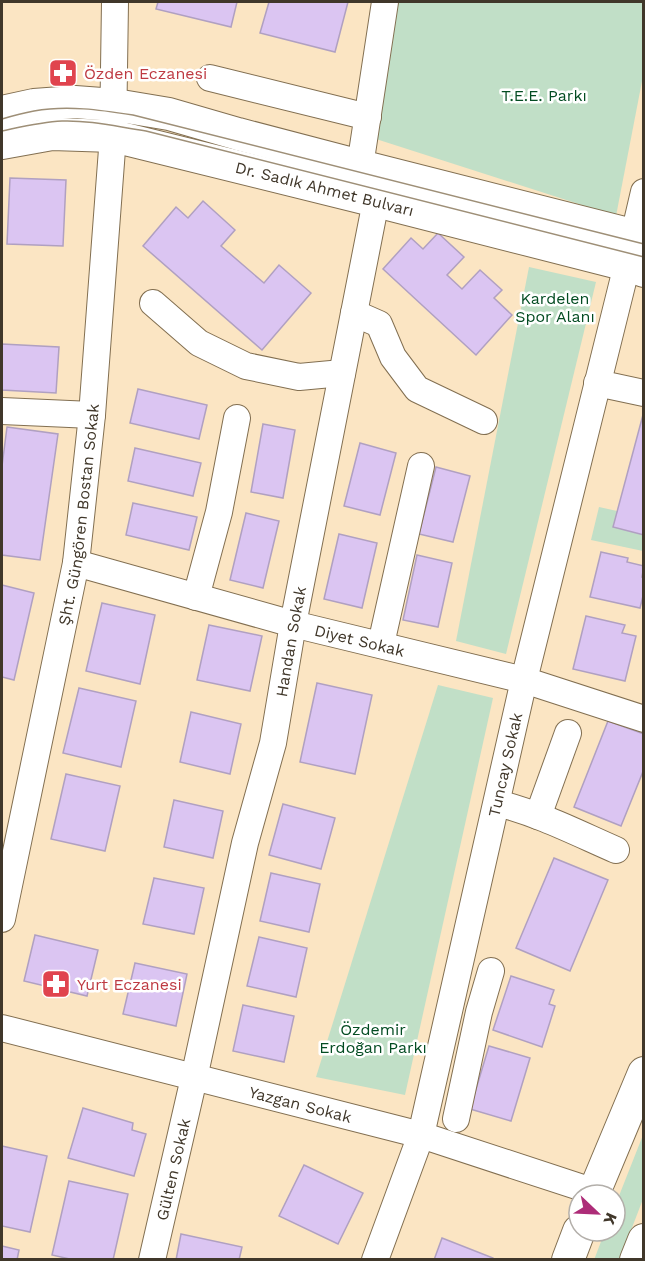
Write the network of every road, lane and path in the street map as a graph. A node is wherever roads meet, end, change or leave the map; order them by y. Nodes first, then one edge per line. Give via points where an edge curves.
1 (115, 2) edge
2 (386, 2) edge
3 (210, 78) dead end
4 (115, 105) junction
5 (2, 111) edge
6 (368, 117) junction
7 (113, 136) junction
8 (2, 143) edge
9 (360, 166) junction
10 (644, 192) edge
11 (376, 201) junction
12 (639, 237) edge
13 (635, 268) edge
14 (153, 303) dead end
15 (354, 313) junction
16 (342, 374) junction
17 (597, 383) junction
18 (644, 393) edge
19 (2, 411) edge
20 (92, 415) junction
21 (237, 418) dead end
22 (484, 421) dead end
23 (421, 466) dead end
24 (76, 563) junction
25 (196, 597) junction
26 (293, 624) junction
27 (381, 644) junction
28 (525, 680) junction
29 (644, 719) edge
30 (568, 733) dead end
31 (497, 803) junction
32 (538, 816) junction
33 (616, 850) dead end
34 (2, 919) edge
35 (491, 971) dead end
36 (452, 1001) junction
37 (479, 1012) junction
38 (2, 1028) edge
39 (644, 1073) edge
40 (194, 1078) junction
41 (456, 1119) dead end
42 (421, 1136) junction
43 (599, 1183) edge
44 (567, 1185) edge
45 (644, 1240) edge
46 (574, 1243) edge
47 (152, 1260) edge
48 (375, 1260) edge
49 (568, 1260) edge
50 (636, 1260) edge

1 - 4 street, Şht. Güngören Bostan Sokak
2 - 6 street
3 - 6 street
4 - 5 main road, Dr. Sadık Ahmet Bulvarı via 75,102
4 - 7 street, Şht. Güngören Bostan Sokak
4 - 9 main road, Dr. Sadık Ahmet Bulvarı via 169,114
6 - 9 street
7 - 8 main road, Dr. Sadık Ahmet Bulvarı via 52,134
7 - 11 main road, Dr. Sadık Ahmet Bulvarı
7 - 20 street, Şht. Güngören Bostan Sokak
9 - 12 main road, Dr. Sadık Ahmet Bulvarı
10 - 12 street
11 - 13 main road, Dr. Sadık Ahmet Bulvarı
11 - 15 street, Handan Sokak
13 - 17 street, Tuncay Sokak
14 - 16 street via 199,343 246,366 299,377
15 - 16 street, Handan Sokak
15 - 22 street via 379,324 393,357 417,389
16 - 26 street, Handan Sokak
17 - 18 street
17 - 28 street, Tuncay Sokak
19 - 20 street
20 - 24 street, Şht. Güngören Bostan Sokak
21 - 25 street via 219,512
23 - 27 street
24 - 25 street, Diyet Sokak
24 - 34 street, Şht. Güngören Bostan Sokak
25 - 26 street, Diyet Sokak
26 - 27 street, Diyet Sokak
26 - 40 street, Handan Sokak via 273,743 245,843
27 - 28 street, Diyet Sokak
28 - 29 street, Diyet Sokak
28 - 31 street, Tuncay Sokak
30 - 32 street
31 - 32 street
31 - 36 street, Tuncay Sokak
32 - 33 street
35 - 37 street
36 - 37 street
36 - 42 street, Tuncay Sokak
37 - 41 street
38 - 40 street, Yazgan Sokak
39 - 43 main road
40 - 42 street, Yazgan Sokak
40 - 47 street, Gülten Sokak
42 - 44 street, Yazgan Sokak
42 - 48 street, Tuncay Sokak
45 - 50 main road
46 - 49 main road

